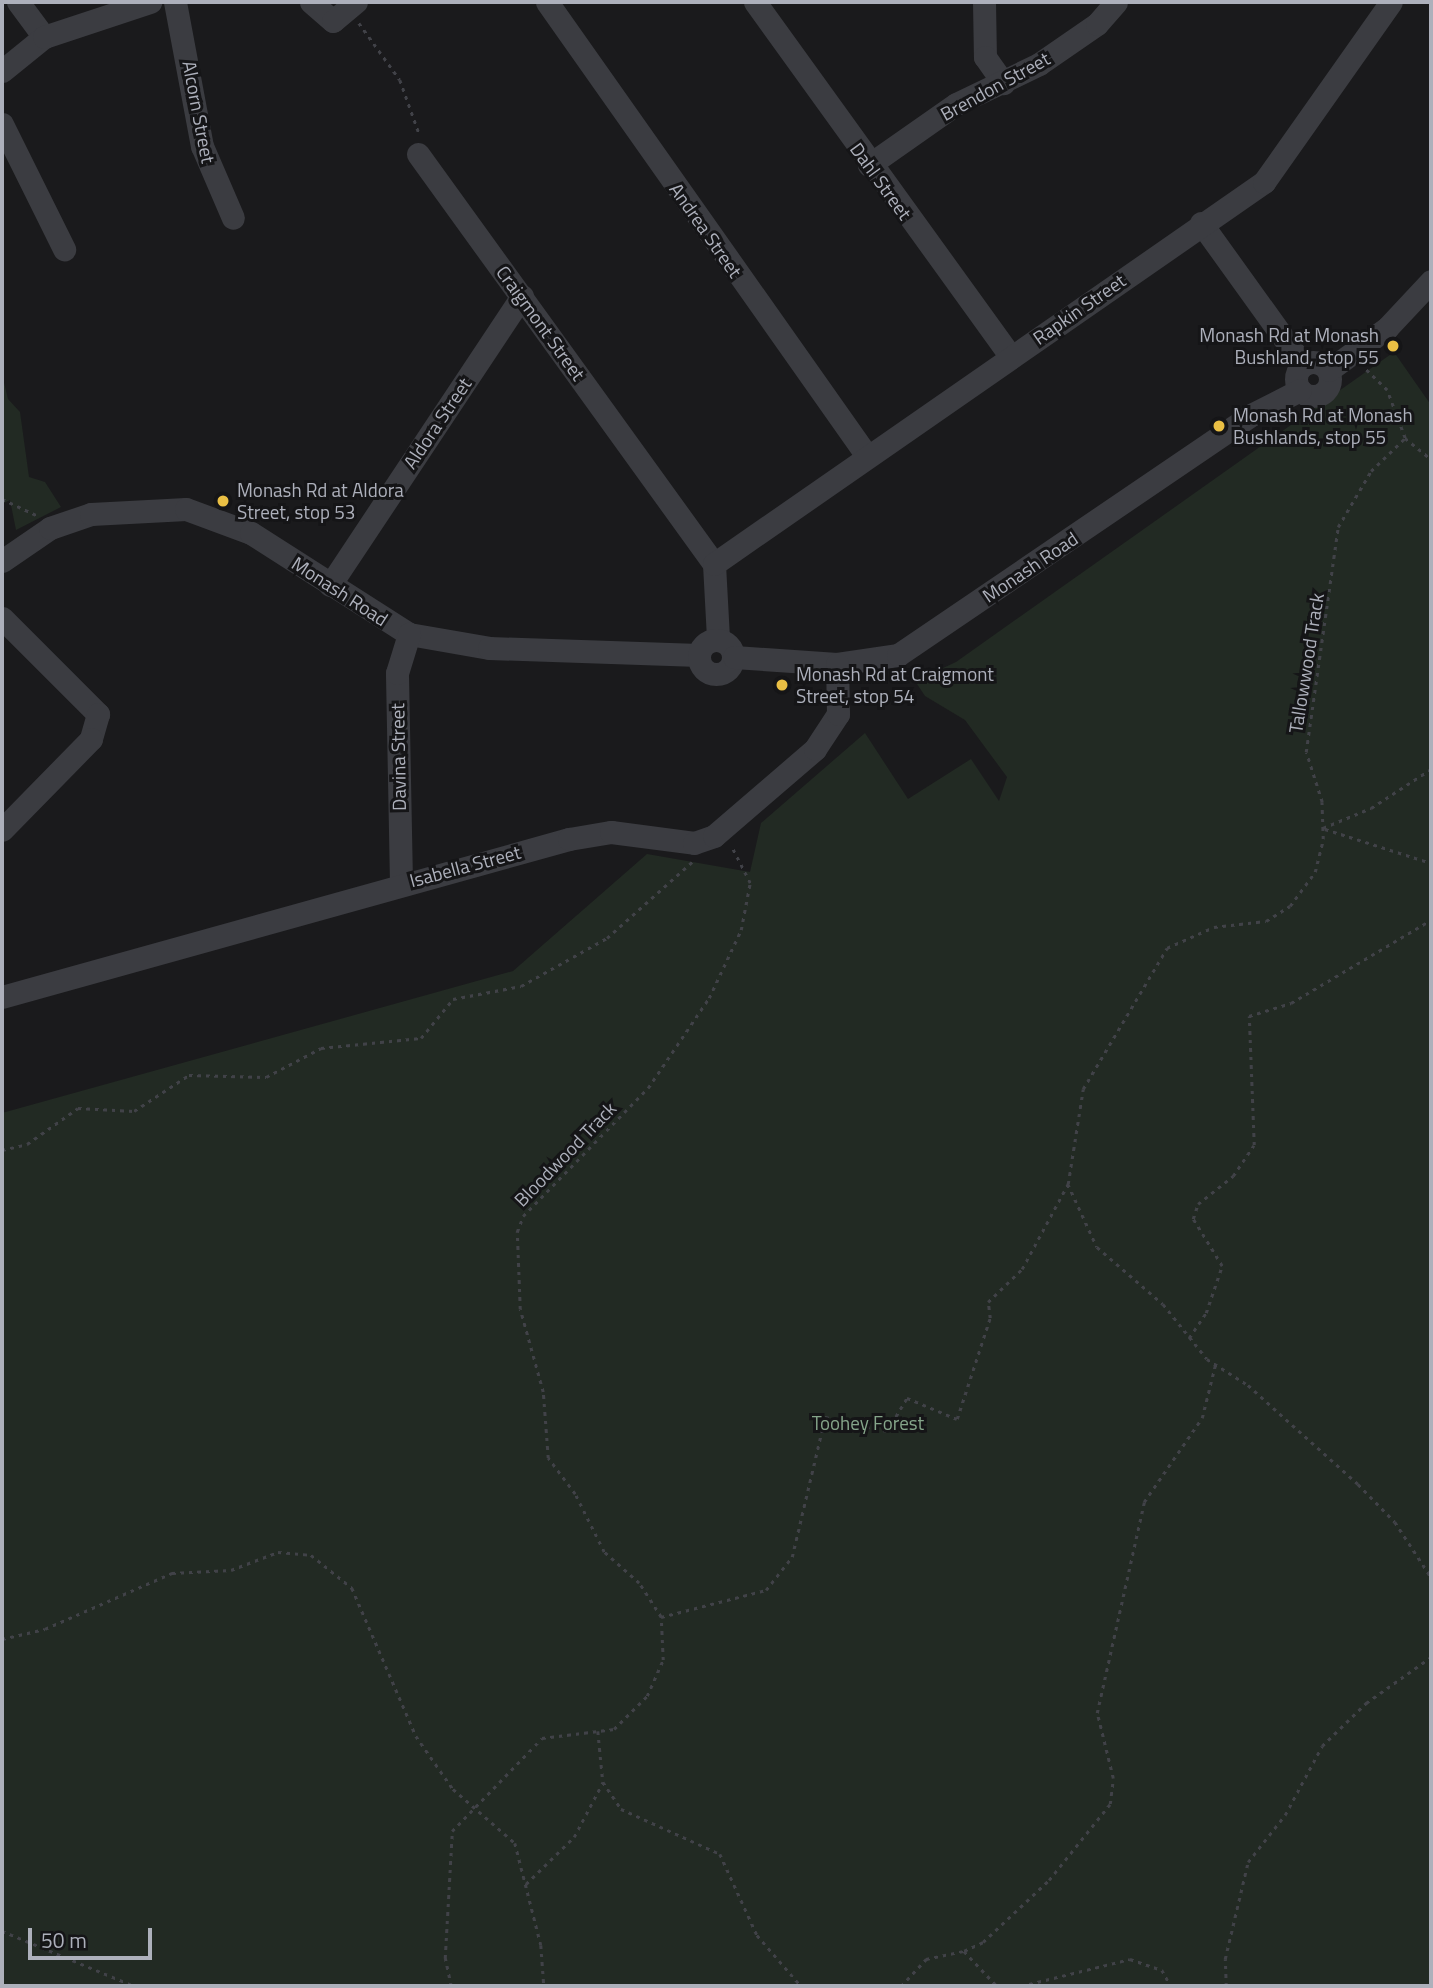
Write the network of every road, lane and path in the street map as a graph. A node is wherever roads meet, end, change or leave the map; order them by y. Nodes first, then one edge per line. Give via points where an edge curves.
1 (19, 2) edge
2 (150, 2) edge
3 (175, 2) edge
4 (311, 2) edge
5 (547, 2) edge
6 (755, 2) edge
7 (984, 2) edge
8 (1116, 2) edge
9 (1391, 2) edge
10 (346, 10) edge
11 (44, 37) junction
12 (2, 71) edge
13 (1003, 83) junction
14 (2, 124) edge
15 (418, 154) joint
16 (869, 165) junction
17 (233, 218) dead end
18 (1201, 223) junction
19 (64, 249) dead end
20 (1431, 281) edge
21 (522, 296) junction
22 (1350, 355) junction
23 (1011, 357) junction
24 (1303, 365) junction
25 (1328, 370) junction
26 (1300, 390) junction
27 (1405, 438) junction
28 (867, 456) junction
29 (1431, 459) edge
30 (2, 499) edge
31 (50, 528) junction
32 (2, 561) edge
33 (714, 564) junction
34 (330, 585) junction
35 (2, 618) edge
36 (409, 634) junction
37 (718, 639) junction
38 (699, 655) junction
39 (734, 657) junction
40 (837, 664) junction
41 (1431, 769) edge
42 (1323, 828) junction
43 (2, 830) edge
44 (714, 836) junction
45 (1431, 863) edge
46 (401, 883) junction
47 (1431, 920) edge
48 (2, 997) edge
49 (2, 1150) edge
50 (1068, 1184) junction
51 (1189, 1338) junction
52 (1215, 1366) junction
53 (1431, 1577) edge
54 (1431, 1605) edge
55 (661, 1617) junction
56 (1431, 1624) edge
57 (2, 1639) edge
58 (1431, 1657) edge
59 (598, 1731) junction
60 (603, 1782) junction
61 (471, 1807) junction
62 (526, 1885) junction
63 (2, 1931) edge
64 (964, 1951) junction
65 (134, 1986) edge
66 (451, 1986) edge
67 (544, 1986) edge
68 (801, 1986) edge
69 (901, 1986) edge
70 (997, 1986) edge
71 (1021, 1986) edge
72 (1171, 1986) edge
73 (1226, 1986) edge

1 - 11 street
2 - 11 street
3 - 17 street, Alcorn Street via 202,146
4 - 10 street
5 - 28 street, Andrea Street
6 - 16 street, Dahl Street
7 - 13 street via 985,57
8 - 13 street, Brendon Street via 1097,24
9 - 18 street, Rapkin Street via 1285,159 1264,182
10 - 15 path via 400,80 418,129
11 - 12 street
13 - 16 street, Brendon Street via 956,104
14 - 19 street
15 - 21 street, Craigmont Street
16 - 23 street, Dahl Street
18 - 23 street, Rapkin Street
18 - 24 street
20 - 22 street, Monash Road via 1387,328
21 - 33 street, Craigmont Street
21 - 34 street, Aldora Street
22 - 25 street, Monash Road
22 - 27 path via 1387,390
23 - 28 street, Rapkin Street
24 - 25 street via 1318,362
24 - 26 street via 1296,376
25 - 26 street, Monash Road via 1324,393
26 - 40 street, Monash Road via 1251,415 925,639 898,654
27 - 29 path
27 - 42 path, Tallowwood Track via 1371,471 1338,527 1306,751
28 - 33 street, Rapkin Street
30 - 31 path via 30,509
31 - 32 street, Monash Road
31 - 34 street, Monash Road via 120,508 186,509 251,533
33 - 37 street
34 - 36 street, Monash Road
35 - 43 street via 98,714 92,739
36 - 38 street, Monash Road via 489,648
36 - 46 street, Davina Street via 397,673
37 - 38 street via 705,643
37 - 39 street
38 - 39 street via 703,668 715,674 729,670
39 - 40 street, Monash Road
40 - 44 street via 838,714 815,749
41 - 42 path via 1371,808
42 - 45 path
42 - 50 path, Tallowwood Track via 1315,872 1290,906 1266,921 1214,927 1167,948 1083,1089
44 - 46 street, Isabella Street via 694,843 611,832
44 - 49 path via 673,883 607,938 521,986 453,999 421,1038 321,1048 266,1077 188,1075 134,1111 78,1108 27,1144
44 - 55 path, Bloodwood Track via 739,852 750,883 741,930 709,998 648,1088 523,1216 517,1232 520,1309 543,1392 548,1458 575,1494 604,1552 639,1583
46 - 48 street, Isabella Street
47 - 51 path via 1291,1003 1249,1016 1254,1145 1233,1176 1198,1204 1193,1219 1222,1266 1206,1313
50 - 51 path via 1097,1247 1163,1304
50 - 55 path, Tallowwood Track via 1022,1269 988,1302 990,1318 957,1419 907,1398 887,1431 825,1417 793,1557 766,1590
51 - 52 path
52 - 53 path via 1248,1385 1358,1485 1395,1522
52 - 64 path via 1202,1418 1144,1503 1097,1713 1113,1779 1110,1804 1049,1880 983,1942
54 - 56 path
55 - 59 path via 663,1660 647,1696 614,1729
57 - 61 path via 45,1629 172,1573 230,1570 278,1552 311,1555 352,1588 416,1736
58 - 73 path via 1366,1703 1322,1746 1284,1815 1248,1862 1225,1959
59 - 60 path
59 - 61 path via 541,1738
60 - 62 path via 574,1838
60 - 68 path via 632,1815 720,1854 757,1935
61 - 62 path via 515,1843
61 - 66 path via 452,1831 445,1958
62 - 67 path
63 - 65 path
64 - 69 path via 926,1959
64 - 70 path
71 - 72 path via 1130,1959 1162,1970

